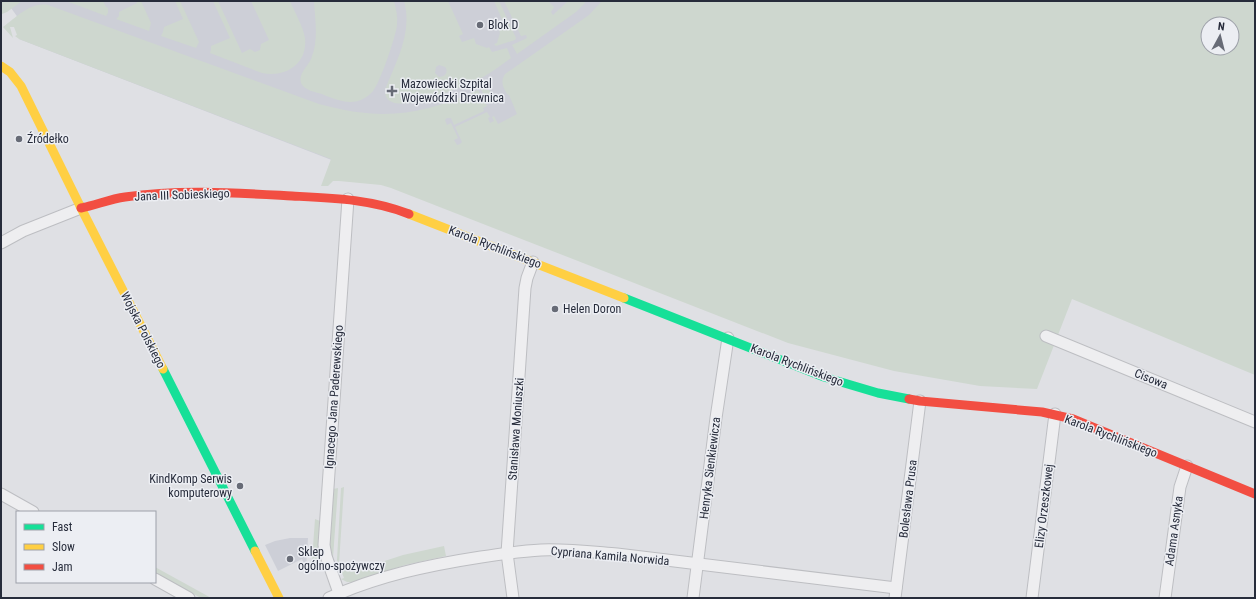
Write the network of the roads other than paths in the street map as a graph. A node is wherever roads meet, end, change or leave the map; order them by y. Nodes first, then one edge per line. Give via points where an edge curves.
1 (1, 66) edge
2 (348, 199) junction
3 (81, 208) junction
4 (1, 243) edge
5 (533, 262) junction
6 (1046, 336) dead end
7 (728, 338) junction
8 (920, 400) junction
9 (1055, 414) junction
10 (1255, 422) edge
11 (1187, 466) junction
12 (1, 494) edge
13 (1255, 494) edge
14 (31, 511) edge
15 (507, 553) junction
16 (698, 564) junction
17 (156, 581) edge
18 (896, 593) edge
19 (334, 596) edge
20 (189, 598) edge
21 (279, 598) edge
22 (513, 598) edge
23 (693, 598) edge
24 (1032, 598) edge
25 (1165, 598) edge

1 - 3 street, Wojska Polskiego via 10,72 21,86
2 - 3 street, Jana III Sobieskiego via 194,192 125,197
2 - 5 street, Karola Rychlińskiego via 394,208
2 - 19 street, Ignacego Jana Paderewskiego via 324,545
3 - 4 street, Jana III Sobieskiego via 23,231
3 - 21 street, Wojska Polskiego
5 - 7 street, Karola Rychlińskiego
5 - 15 street, Stanisława Moniuszki via 525,288
6 - 10 street, Cisowa
7 - 8 street, Karola Rychlińskiego via 824,377 878,393
7 - 16 street, Henryka Sienkiewicza
8 - 9 street, Karola Rychlińskiego
8 - 18 street, Bolesława Prusa
9 - 11 street, Karola Rychlińskiego
9 - 24 street, Elizy Orzeszkowej
11 - 13 street, Karola Rychlińskiego
11 - 25 street, Adama Asnyka via 1180,487
12 - 14 street
15 - 16 street, Cypriana Kamila Norwida via 572,551
15 - 19 street, Cypriana Kamila Norwida via 407,571
15 - 22 street, Stanisława Moniuszki
16 - 18 street, Cypriana Kamila Norwida
16 - 23 street, Henryka Sienkiewicza
17 - 20 street

